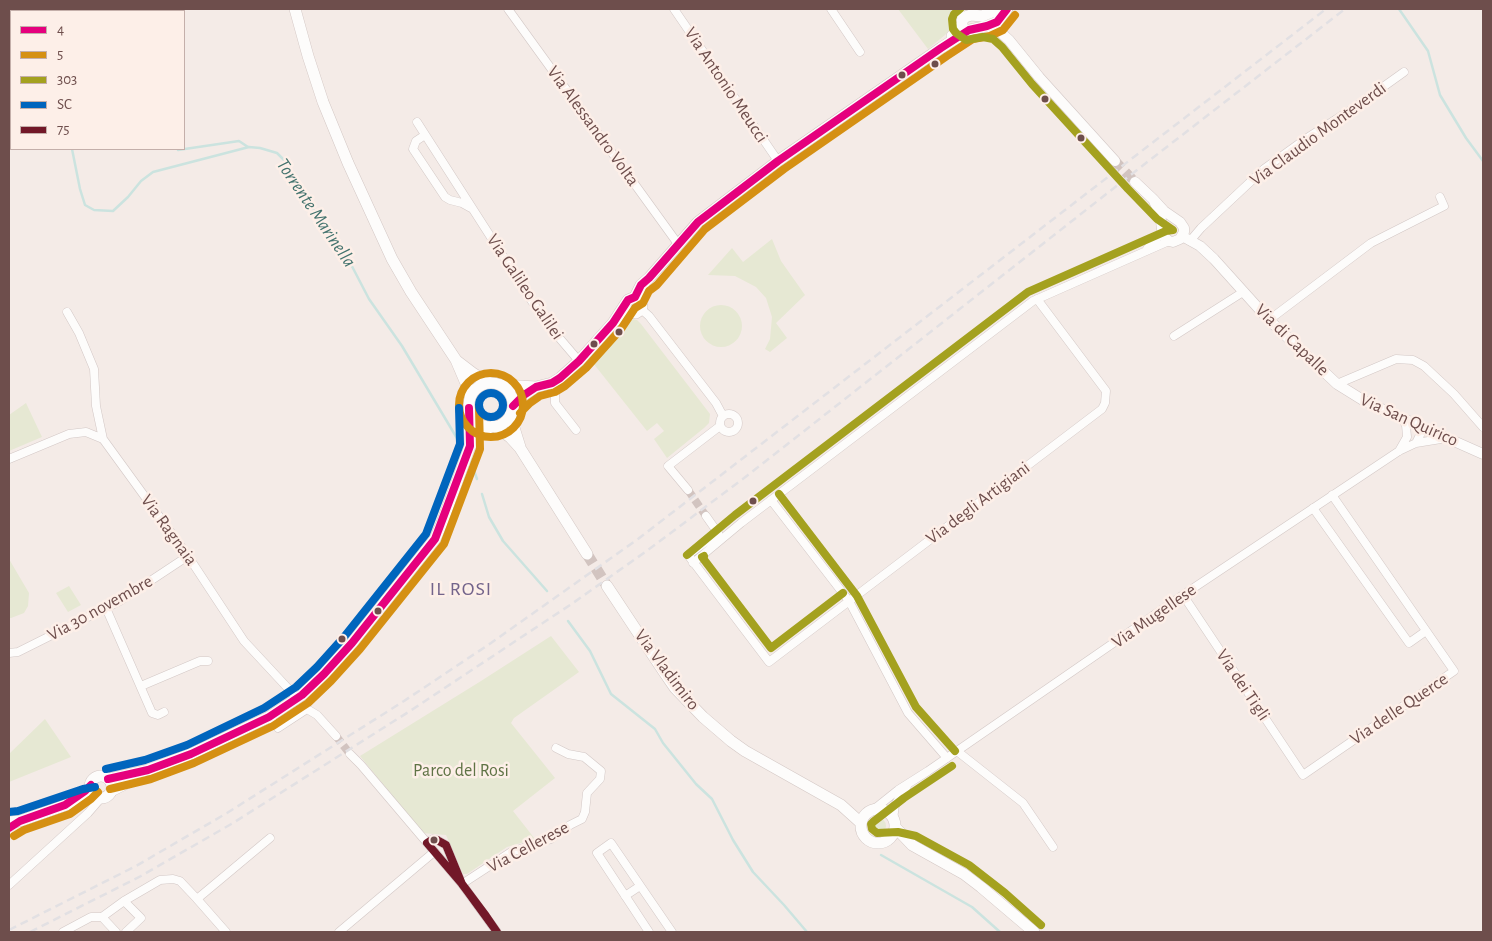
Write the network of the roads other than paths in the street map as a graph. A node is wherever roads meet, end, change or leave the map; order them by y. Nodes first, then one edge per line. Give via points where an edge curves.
1 (295, 9) edge
2 (508, 9) edge
3 (674, 9) edge
4 (832, 9) edge
5 (1007, 9) edge
6 (996, 13) edge
7 (965, 18) edge
8 (987, 26) junction
9 (1009, 40) junction
10 (860, 52) dead end
11 (1404, 72) dead end
12 (417, 122) dead end
13 (425, 134) junction
14 (778, 161) junction
15 (1115, 161) tunnel mouth
16 (1135, 182) tunnel mouth
17 (461, 190) junction
18 (1440, 197) dead end
19 (1153, 199) junction
20 (454, 201) junction
21 (474, 211) junction
22 (1175, 219) junction
23 (1162, 230) junction
24 (1186, 239) junction
25 (1169, 241) junction
26 (678, 244) junction
27 (1145, 251) junction
28 (1243, 292) junction
29 (1037, 299) junction
30 (634, 305) junction
31 (67, 312) dead end
32 (1270, 320) junction
33 (1174, 336) dead end
34 (456, 360) junction
35 (579, 361) junction
36 (488, 383) junction
37 (552, 383) junction
38 (1337, 384) junction
39 (502, 385) junction
40 (536, 387) junction
41 (470, 403) junction
42 (512, 411) junction
43 (723, 416) junction
44 (1401, 417) junction
45 (1420, 425) junction
46 (720, 426) junction
47 (492, 427) junction
48 (1483, 427) edge
49 (576, 430) dead end
50 (1407, 437) junction
51 (1449, 438) junction
52 (103, 439) junction
53 (1416, 443) junction
54 (520, 448) junction
55 (468, 450) junction
56 (1399, 451) junction
57 (1483, 454) edge
58 (9, 459) edge
59 (688, 490) tunnel mouth
60 (1332, 495) junction
61 (771, 500) junction
62 (1313, 508) junction
63 (706, 516) tunnel mouth
64 (587, 554) tunnel mouth
65 (188, 556) junction
66 (693, 563) junction
67 (607, 586) tunnel mouth
68 (1183, 595) junction
69 (849, 601) junction
70 (106, 608) junction
71 (1426, 631) junction
72 (9, 653) edge
73 (208, 661) dead end
74 (141, 686) junction
75 (299, 697) junction
76 (164, 712) dead end
77 (269, 717) junction
78 (336, 736) tunnel mouth
79 (556, 748) dead end
80 (957, 751) junction
81 (350, 754) tunnel mouth
82 (947, 758) junction
83 (148, 770) junction
84 (1303, 774) joint
85 (108, 779) junction
86 (910, 783) junction
87 (91, 785) junction
88 (111, 791) junction
89 (99, 798) junction
90 (65, 805) junction
91 (841, 805) junction
92 (871, 811) junction
93 (15, 821) edge
94 (894, 823) junction
95 (861, 824) junction
96 (9, 828) edge
97 (270, 838) dead end
98 (884, 842) junction
99 (427, 843) junction
100 (912, 845) junction
101 (1053, 847) dead end
102 (434, 852) junction
103 (462, 884) junction
104 (9, 885) edge
105 (640, 886) junction
106 (625, 896) junction
107 (197, 899) junction
108 (124, 901) junction
109 (102, 917) junction
110 (63, 932) edge
111 (116, 932) edge
112 (126, 932) edge
113 (226, 932) edge
114 (339, 932) edge
115 (497, 932) edge
116 (649, 932) edge
117 (672, 932) edge
118 (1034, 932) edge

1 - 34 main road via 323,102 352,172 392,258
2 - 26 street, Via Alessandro Volta
3 - 14 street, Via Antonio Meucci
4 - 10 street
5 - 6 main road
6 - 7 main road
6 - 8 main road via 997,22
6 - 9 street
7 - 8 main road
7 - 14 main road via 941,48
8 - 9 street via 998,30
9 - 15 street
11 - 24 street, Via Claudio Monteverdi via 1264,169
12 - 13 street, Via Galileo Galilei
13 - 17 street, Via Galileo Galilei
13 - 20 street via 416,141 413,150 445,197
14 - 26 main road via 698,222
16 - 19 street
17 - 20 street via 460,197
17 - 21 street, Via Galileo Galilei
18 - 32 street via 1444,206 1371,243
19 - 22 street
19 - 23 street via 1160,214
20 - 21 street
21 - 35 street, Via Galileo Galilei via 544,320
22 - 23 street via 1166,221
22 - 24 street via 1183,225
23 - 25 street
23 - 27 street
24 - 25 street
24 - 28 street, Via di Capalle via 1214,259
25 - 27 street
26 - 30 main road via 641,285
27 - 29 street
28 - 32 street, Via di Capalle
28 - 33 street
29 - 61 street
29 - 69 street, Via degli Artigiani via 1105,388 1107,395 1102,409
30 - 35 main road
30 - 43 street via 649,316
31 - 52 street via 94,369 96,406
32 - 38 street, Via di Capalle
34 - 36 main road
34 - 41 main road via 466,382
35 - 37 main road
36 - 39 main road
36 - 41 main road via 476,389
37 - 40 main road
37 - 49 street via 555,403
38 - 44 street, Via San Quirico via 1366,402
38 - 48 street, Via di Capalle via 1396,359 1413,360 1454,394
39 - 40 main road
39 - 42 main road via 512,396
40 - 42 main road via 524,395
41 - 47 main road via 476,421
41 - 55 main road
42 - 47 main road via 506,420
42 - 54 main road
43 - 46 street
43 - 46 street via 734,416 737,427 727,432
44 - 45 street, Via San Quirico
44 - 50 street
45 - 50 street, Via Mugellese
45 - 51 street, Via San Quirico
45 - 53 street
46 - 59 street via 668,466
47 - 54 main road
47 - 55 main road via 478,436
50 - 56 street, Via Mugellese
51 - 53 street, Via Mugellese
51 - 57 street, Via San Quirico
52 - 58 street via 86,432 69,434
52 - 65 street, Via Ragnaia
53 - 56 street, Via Mugellese
54 - 64 main road
55 - 75 main road via 435,539 352,643
56 - 60 street, Via Mugellese
60 - 62 street, Via Mugellese
60 - 71 street, Via delle Querce
61 - 66 street
61 - 69 street
62 - 68 street, Via Mugellese
62 - 71 street via 1409,643
63 - 66 street via 718,533 688,555
65 - 70 street, Via 30 novembre
65 - 75 street, Via Ragnaia via 244,641
66 - 69 street, Via degli Artigiani via 769,662
67 - 91 main road, Via Vladimiro via 664,672 703,717 744,751
68 - 80 street, Via Mugellese
68 - 84 street, Via dei Tigli
69 - 82 street via 908,713
70 - 72 street, Via 30 novembre via 18,652
70 - 74 street
71 - 84 street, Via delle Querce via 1454,671
73 - 74 street via 200,661
74 - 76 street via 152,713
75 - 77 main road
77 - 78 street via 278,728 308,709
77 - 83 main road via 191,754
79 - 103 street, Via Cellerese via 584,757 601,771 600,779 587,793 582,819 551,839 510,852
80 - 82 street, Via Mugellese
80 - 101 street via 1024,803
81 - 99 street
82 - 86 street, Via Mugellese
83 - 85 main road
83 - 88 main road
85 - 87 main road via 98,777
85 - 88 main road
86 - 92 street, Via Mugellese
86 - 94 street, Via Mugellese via 895,805
87 - 89 main road via 91,792
87 - 90 main road
88 - 89 main road
89 - 90 main road via 86,798
89 - 104 street via 88,813
90 - 93 main road
91 - 92 main road, Via Vladimiro
91 - 95 main road, Via Vladimiro
92 - 94 main road via 880,809 886,812
92 - 95 main road
93 - 96 main road
94 - 98 main road via 892,836
94 - 100 main road
95 - 98 main road via 866,838 874,843
97 - 107 street
98 - 100 main road
99 - 102 street
99 - 103 street via 433,839 446,845
100 - 118 main road via 964,874
102 - 103 street
102 - 114 street
103 - 115 street
105 - 106 street
105 - 106 street via 611,843 597,853
105 - 117 street
106 - 116 street
107 - 108 street via 180,882 160,880
107 - 113 street
108 - 109 street
108 - 112 street via 141,918
109 - 110 street via 91,917
109 - 111 street

